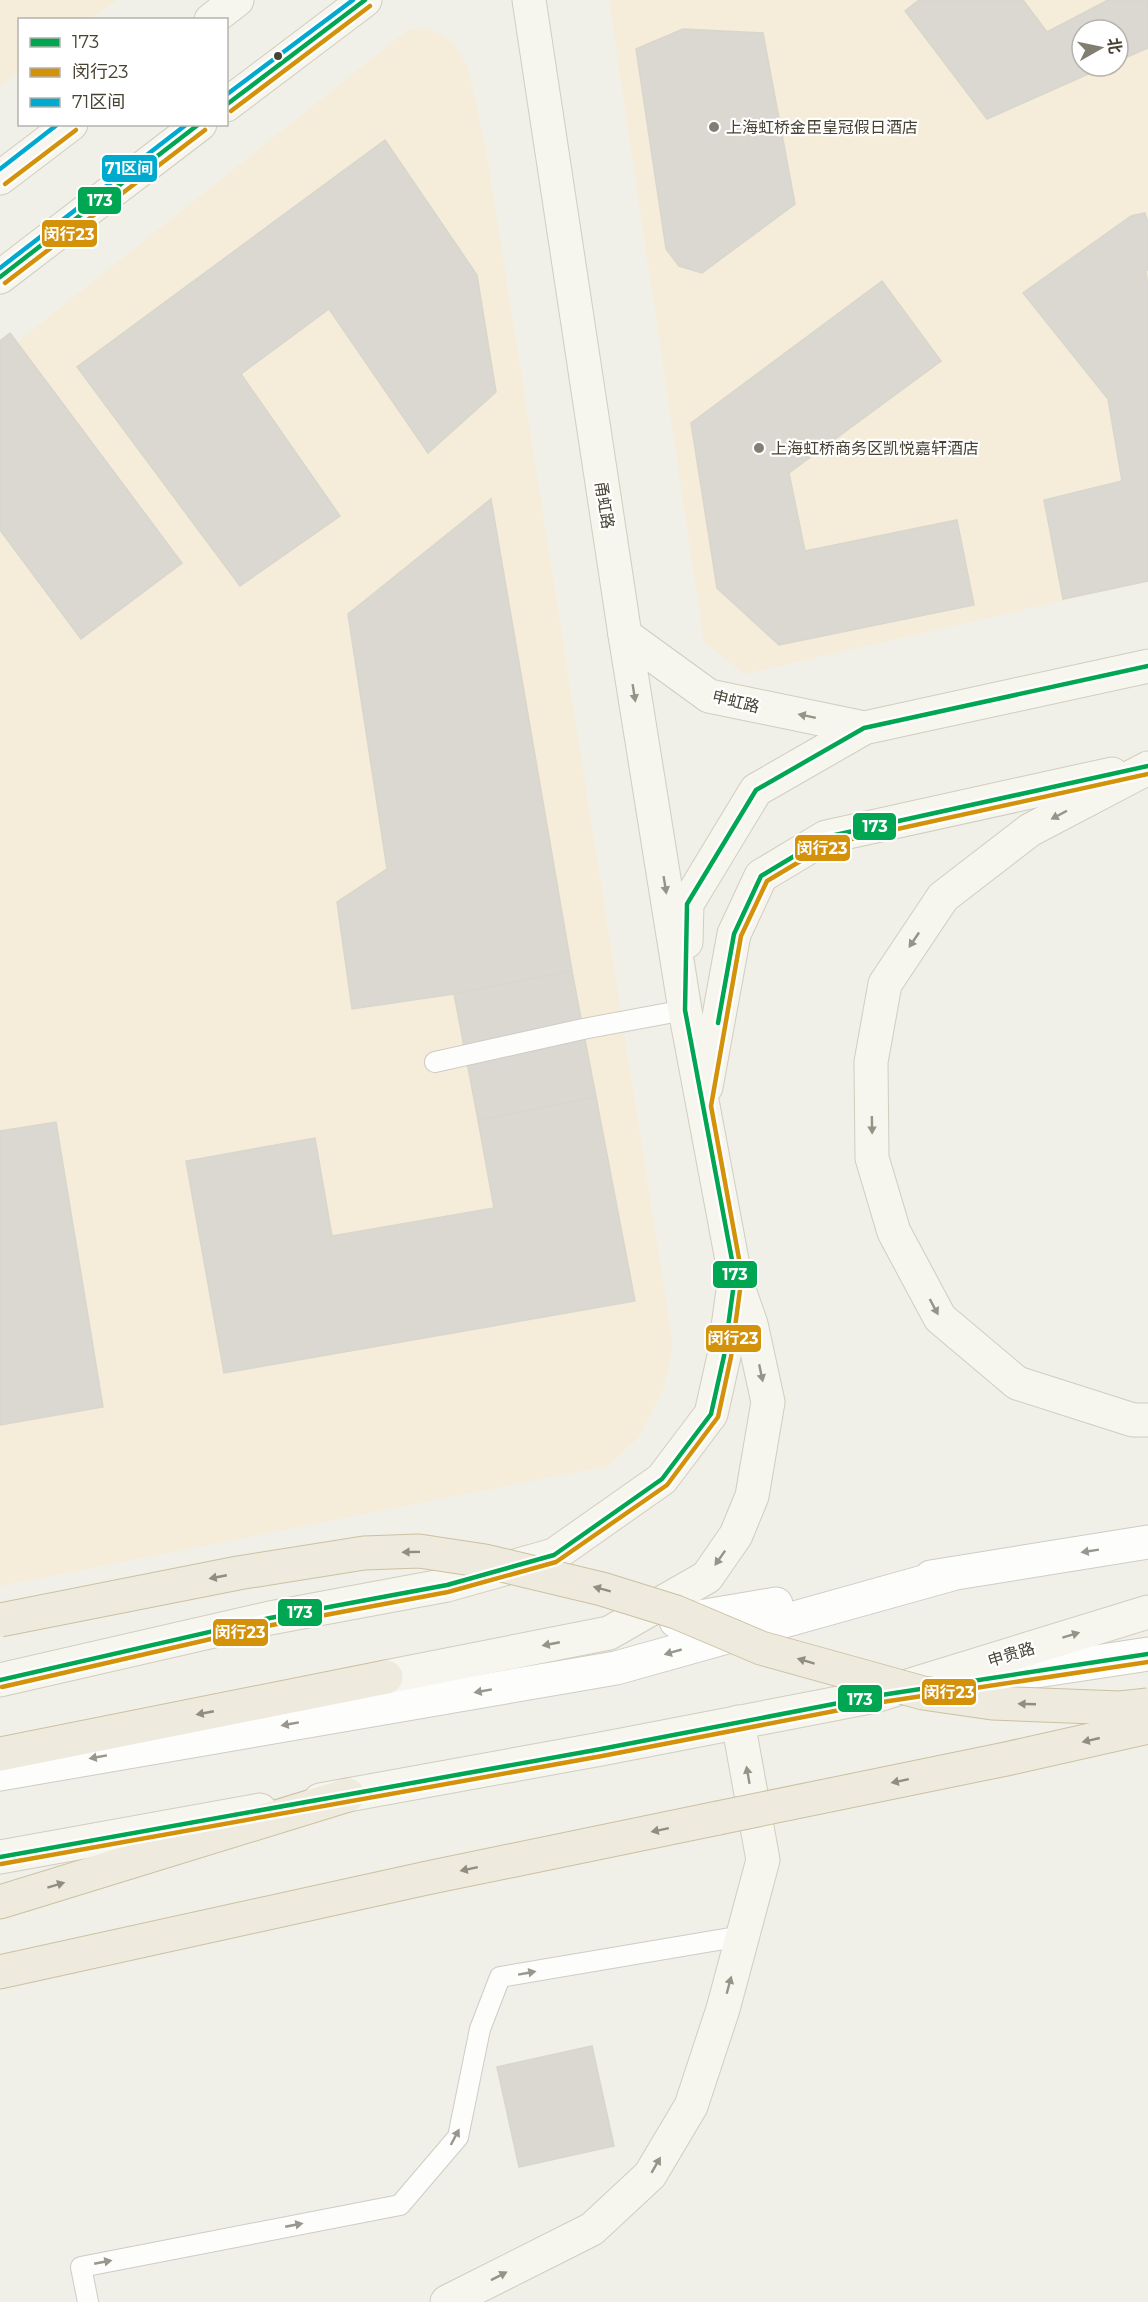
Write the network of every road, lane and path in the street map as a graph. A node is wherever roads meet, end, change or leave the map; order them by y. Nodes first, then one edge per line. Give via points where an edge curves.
1 (237, 0) edge
2 (365, 0) edge
3 (529, 0) edge
4 (214, 18) edge
5 (228, 103) edge
6 (68, 126) edge
7 (197, 126) edge
8 (0, 178) edge
9 (0, 277) edge
10 (625, 635) junction
11 (1148, 666) edge
12 (864, 728) junction
13 (1148, 767) edge
14 (685, 1010) junction
15 (435, 1062) dead end
16 (703, 1106) junction
17 (735, 1276) junction
18 (1148, 1420) edge
19 (1148, 1542) edge
20 (952, 1574) junction
21 (1148, 1612) edge
22 (0, 1620) edge
23 (609, 1633) junction
24 (1148, 1654) edge
25 (386, 1677) joint
26 (0, 1680) edge
27 (875, 1696) junction
28 (1148, 1705) edge
29 (738, 1722) junction
30 (1148, 1727) edge
31 (0, 1754) edge
32 (0, 1774) edge
33 (348, 1794) junction
34 (0, 1857) edge
35 (0, 1902) edge
36 (318, 1902) junction
37 (742, 1936) junction
38 (0, 1972) edge
39 (0, 1995) edge
40 (88, 2302) edge
41 (447, 2302) edge

1 - 4 main road
2 - 5 main road
3 - 10 main road, 甬虹路
6 - 8 main road
7 - 9 main road
12 -> 10 main road, 申虹路 via 709,696
10 -> 14 main road, 甬虹路
11 - 12 main road, 申虹路
12 - 14 main road, 申虹路 via 756,790 687,904
13 - 16 main road via 826,837 761,876 734,934
13 -> 18 main road via 1030,830 943,897 885,984 871,1062 872,1158 894,1232 940,1318 1017,1383 1133,1420
14 - 15 lane
14 - 16 main road
16 - 17 main road
17 -> 23 main road via 751,1324 768,1402 753,1496 736,1535 707,1577
17 - 26 main road via 711,1414 662,1479 554,1555 447,1584 270,1618
19 -> 20 street
20 - 23 street
20 -> 32 street via 616,1668
27 -> 21 main road, 申贵路
28 -> 22 highway, bridge via 1120,1708 992,1703 923,1693 761,1647 676,1612 602,1589 485,1561 419,1551 364,1553 238,1573
23 -> 25 main road
24 - 27 street, 申贵路
25 -> 31 highway
27 - 29 main road, 申贵路
29 - 33 main road, 申贵路
37 -> 29 main road via 763,1860
30 -> 36 highway, bridge
33 - 34 main road, 申贵路
35 -> 33 highway
36 - 38 highway
36 - 39 highway
40 -> 37 lane via 81,2266 400,2205 458,2137 480,2029 500,1977
41 -> 37 main road via 592,2229 650,2175 691,2106

